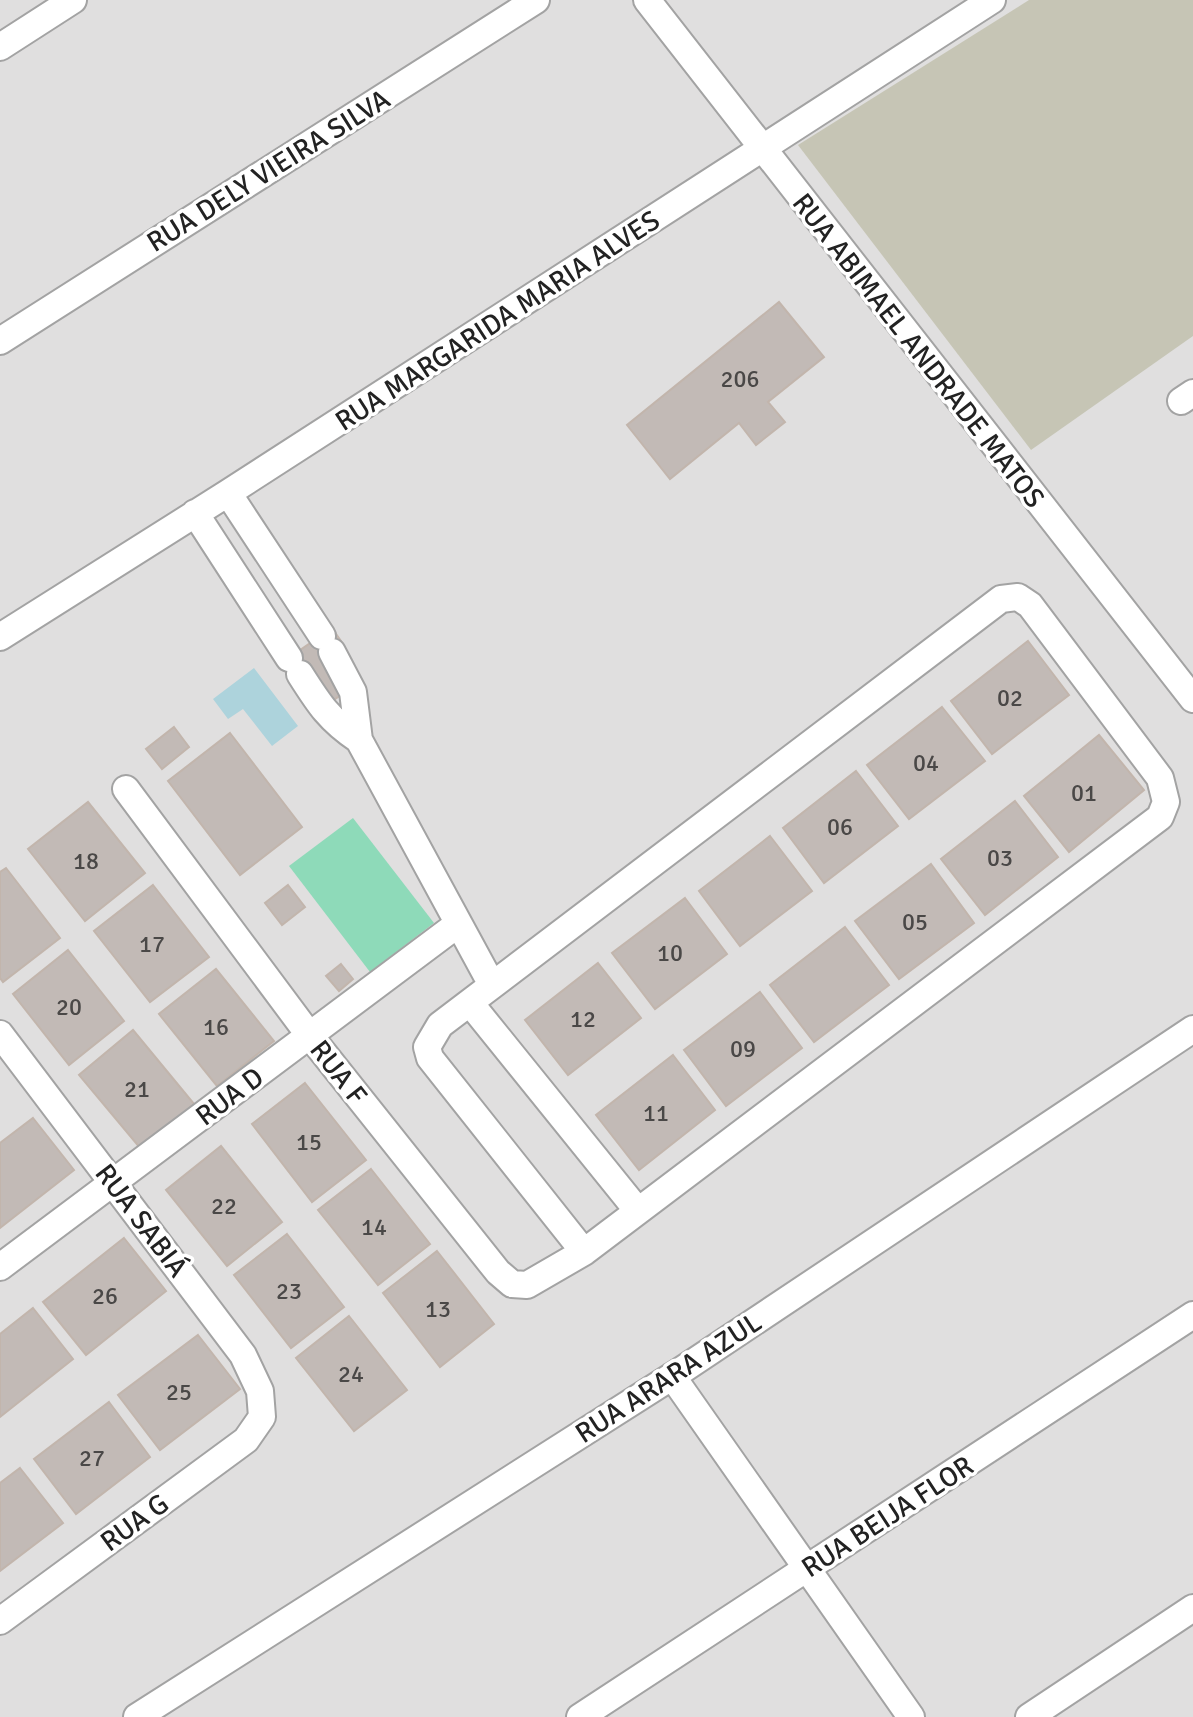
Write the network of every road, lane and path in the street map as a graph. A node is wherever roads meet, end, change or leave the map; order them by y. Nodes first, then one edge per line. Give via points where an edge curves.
1 (73, 0) edge
2 (536, 0) edge
3 (647, 0) edge
4 (992, 0) edge
5 (0, 47) edge
6 (762, 149) junction
7 (0, 341) edge
8 (228, 493) junction
9 (195, 513) junction
10 (298, 599) junction
11 (265, 621) junction
12 (0, 637) edge
13 (324, 639) junction
14 (291, 662) junction
15 (1190, 689) edge
16 (359, 740) junction
17 (126, 789) dead end
18 (458, 924) junction
19 (492, 985) junction
20 (470, 1003) junction
21 (1193, 1029) edge
22 (0, 1034) edge
23 (310, 1036) junction
24 (114, 1182) junction
25 (638, 1211) junction
26 (584, 1252) junction
27 (0, 1267) edge
28 (1193, 1315) edge
29 (672, 1376) junction
30 (262, 1417) joint
31 (809, 1568) junction
32 (1193, 1608) edge
33 (0, 1621) edge
34 (137, 1717) edge
35 (580, 1717) edge
36 (911, 1717) edge
37 (1029, 1717) edge

1 - 5 street
2 - 7 street, RUA DELY VIEIRA SILVA
3 - 6 street, RUA ABIMAEL ANDRADE MATOS
4 - 6 street, RUA MARGARIDA MARIA ALVES
6 - 8 street, RUA MARGARIDA MARIA ALVES
6 - 15 street, RUA ABIMAEL ANDRADE MATOS
8 - 9 street, RUA MARGARIDA MARIA ALVES
8 - 10 street
9 - 11 street
9 - 12 street, RUA MARGARIDA MARIA ALVES
10 - 11 street
10 - 13 street
11 - 14 street
13 - 14 street
13 - 16 street via 353,692
14 - 16 street via 336,725
16 - 18 street
17 - 23 street, RUA F
18 - 19 street
18 - 23 street, RUA D
19 - 20 street
19 - 25 street, RUA F via 1001,599 1018,597 1030,605 1160,778 1166,802 1160,817
20 - 25 street
20 - 26 street via 432,1035 430,1058
21 - 29 street, RUA ARARA AZUL
22 - 24 street, RUA SABIÁ
23 - 24 street, RUA D
23 - 26 street, RUA F via 512,1284 527,1285
24 - 27 street, RUA D
24 - 30 street, RUA SABIÁ via 243,1355 260,1391
25 - 26 street, RUA F
28 - 31 street, RUA BEIJA FLOR
29 - 31 street
29 - 34 street, RUA ARARA AZUL
30 - 33 street, RUA G via 246,1440
31 - 35 street, RUA BEIJA FLOR
31 - 36 street
32 - 37 street

